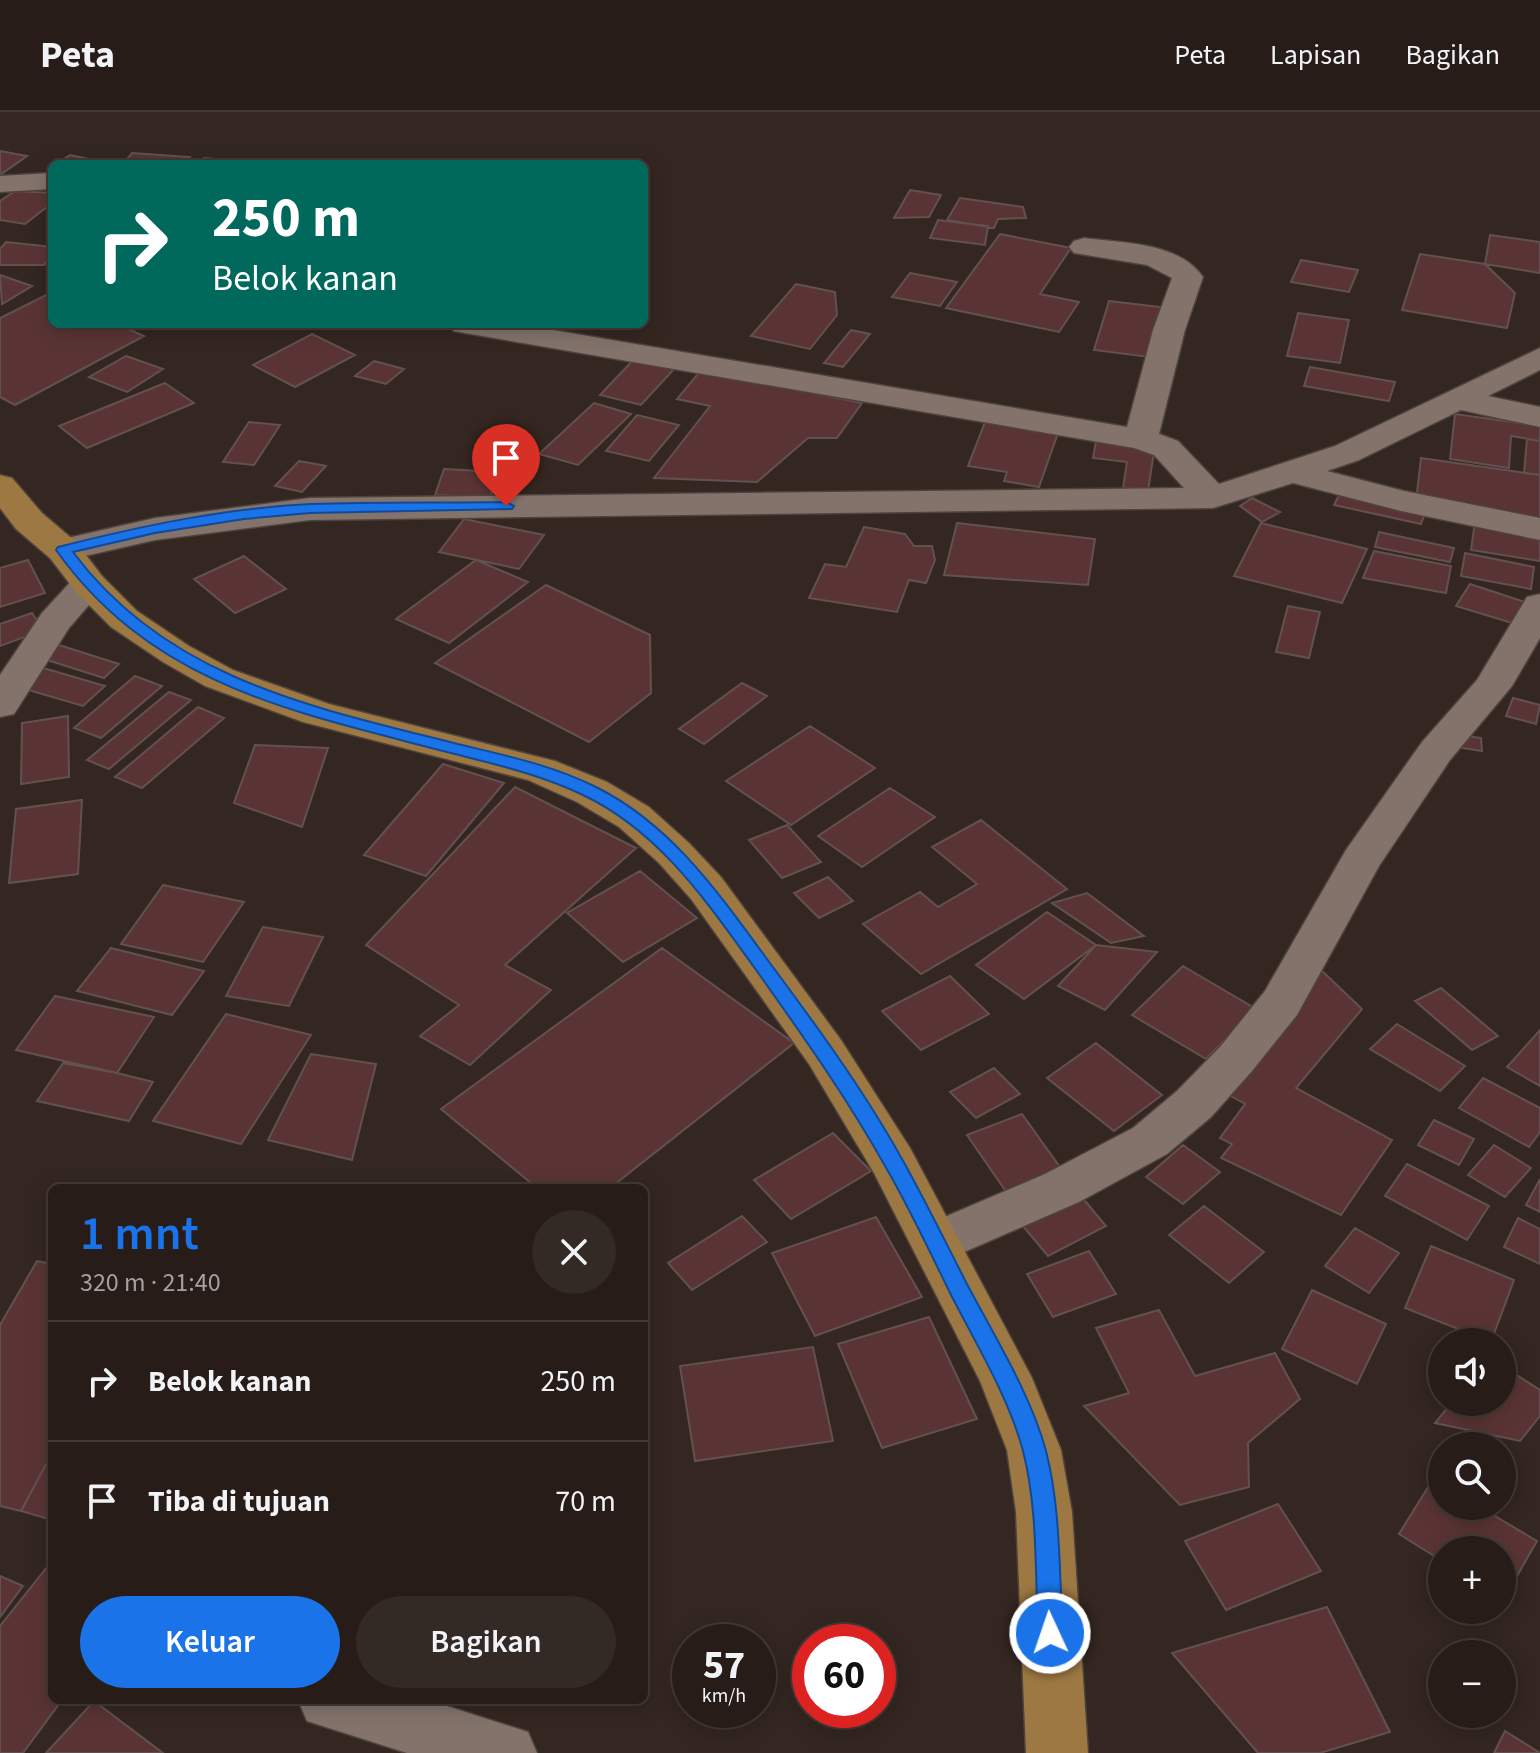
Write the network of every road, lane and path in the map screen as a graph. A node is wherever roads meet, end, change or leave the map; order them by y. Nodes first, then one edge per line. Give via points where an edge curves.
1 (48, 181) edge
2 (0, 184) edge
3 (1084, 247) dead end
4 (487, 328) edge
5 (1540, 358) edge
6 (1457, 399) junction
7 (1540, 417) edge
8 (1141, 439) junction
9 (1292, 472) junction
10 (0, 485) edge
11 (1213, 498) junction
12 (1540, 529) edge
13 (76, 567) junction
14 (1540, 605) edge
15 (0, 705) edge
16 (937, 1242) junction
17 (341, 1704) edge
18 (506, 1753) edge
19 (1057, 1753) edge

1 - 2 street
3 - 8 street via 1161,259 1182,268 1188,277
4 - 8 street
5 - 6 street
6 - 7 street
6 - 9 street via 1347,453
8 - 11 street via 1166,448
9 - 11 street
9 - 12 street
10 - 13 main road
11 - 13 street via 310,509 155,529
13 - 15 street via 55,621
13 - 16 main road via 124,619 219,678 317,713 541,770 634,817 706,888 825,1052
14 - 16 street via 1493,686 1436,751 1361,860 1281,1003 1194,1104 1150,1141 1062,1188
16 - 19 main road via 1005,1378 1034,1450 1044,1512
17 - 18 street

